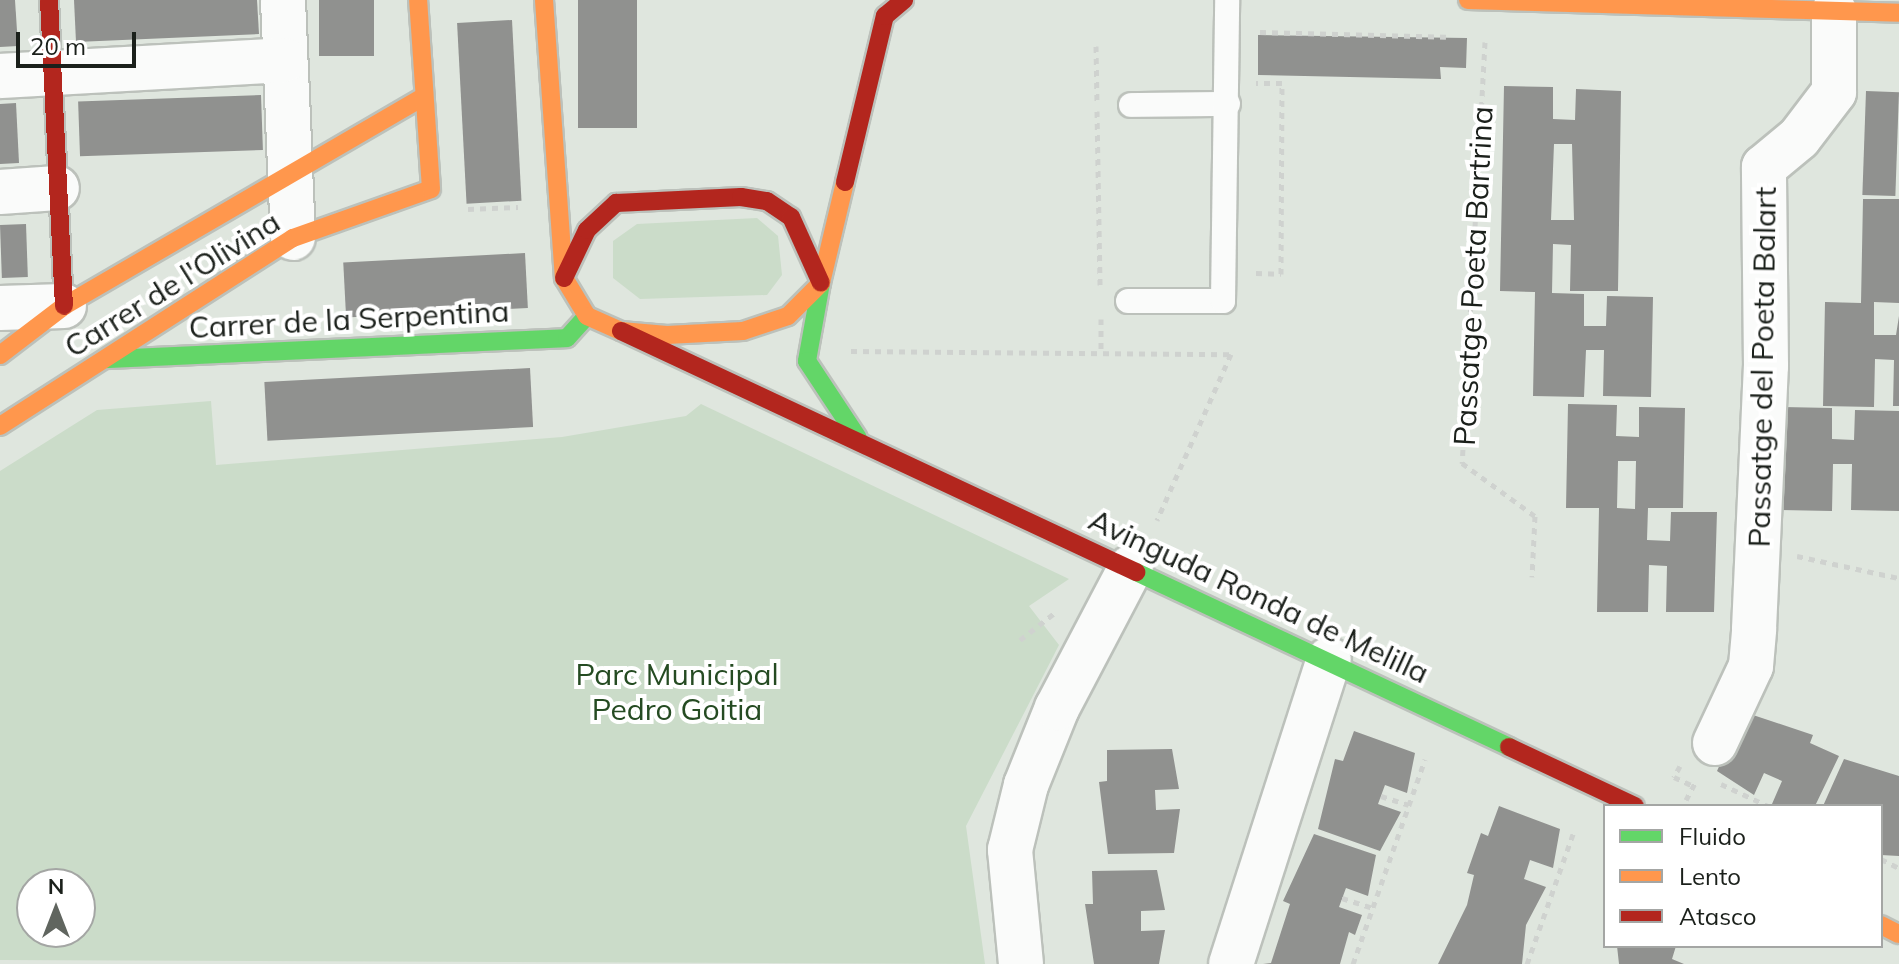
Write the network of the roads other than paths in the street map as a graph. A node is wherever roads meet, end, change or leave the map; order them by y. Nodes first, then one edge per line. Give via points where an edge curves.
1 (49, 0) edge
2 (283, 0) edge
3 (418, 0) edge
4 (544, 0) edge
5 (904, 0) edge
6 (1227, 0) edge
7 (1468, 0) edge
8 (1771, 5) edge
9 (1834, 11) junction
10 (1899, 13) edge
11 (285, 60) junction
12 (51, 73) junction
13 (0, 76) edge
14 (423, 97) junction
15 (1228, 104) junction
16 (1131, 105) dead end
17 (292, 174) junction
18 (57, 188) junction
19 (0, 192) edge
20 (293, 238) junction
21 (564, 278) junction
22 (821, 283) junction
23 (1128, 301) dead end
24 (64, 306) junction
25 (0, 308) edge
26 (587, 316) junction
27 (621, 331) junction
28 (0, 355) edge
29 (104, 359) junction
30 (0, 426) edge
31 (858, 438) junction
32 (1131, 567) junction
33 (1329, 659) junction
34 (1712, 761) road end
35 (1631, 804) edge
36 (1021, 964) edge
37 (1231, 964) edge

1 - 12 street
2 - 11 street
3 - 14 street, Carrer de l'Olivina
4 - 21 street
5 - 22 street via 885,16
6 - 15 lane
7 - 8 street
8 - 9 street
9 - 10 street
9 - 34 street, Passatge del Poeta Balart via 1834,92 1799,138 1764,167 1761,547 1751,666
11 - 12 street
11 - 17 street
12 - 13 street
12 - 18 street
14 - 17 street, Carrer de l'Olivina
14 - 20 street, Carrer de l'Olivina via 431,189
15 - 16 lane
15 - 23 lane via 1223,301
17 - 20 street
17 - 24 street, Carrer de l'Olivina
18 - 19 street
18 - 24 street
20 - 29 street, Carrer de l'Olivina
21 - 22 street via 587,230 616,203 741,197 767,201 791,217
21 - 26 street
22 - 27 street via 788,316 743,331
22 - 31 street via 807,361
24 - 25 street
24 - 28 street, Carrer de l'Olivina
26 - 27 street, Avinguda Ronda de Melilla
26 - 29 street, Carrer de la Serpentina via 567,338
27 - 31 street, Avinguda Ronda de Melilla
29 - 30 street, Carrer de l'Olivina
31 - 32 street, Avinguda Ronda de Melilla
32 - 33 street, Avinguda Ronda de Melilla
32 - 36 street via 1057,708 1026,785 1010,850
33 - 35 street, Avinguda Ronda de Melilla
33 - 37 street

